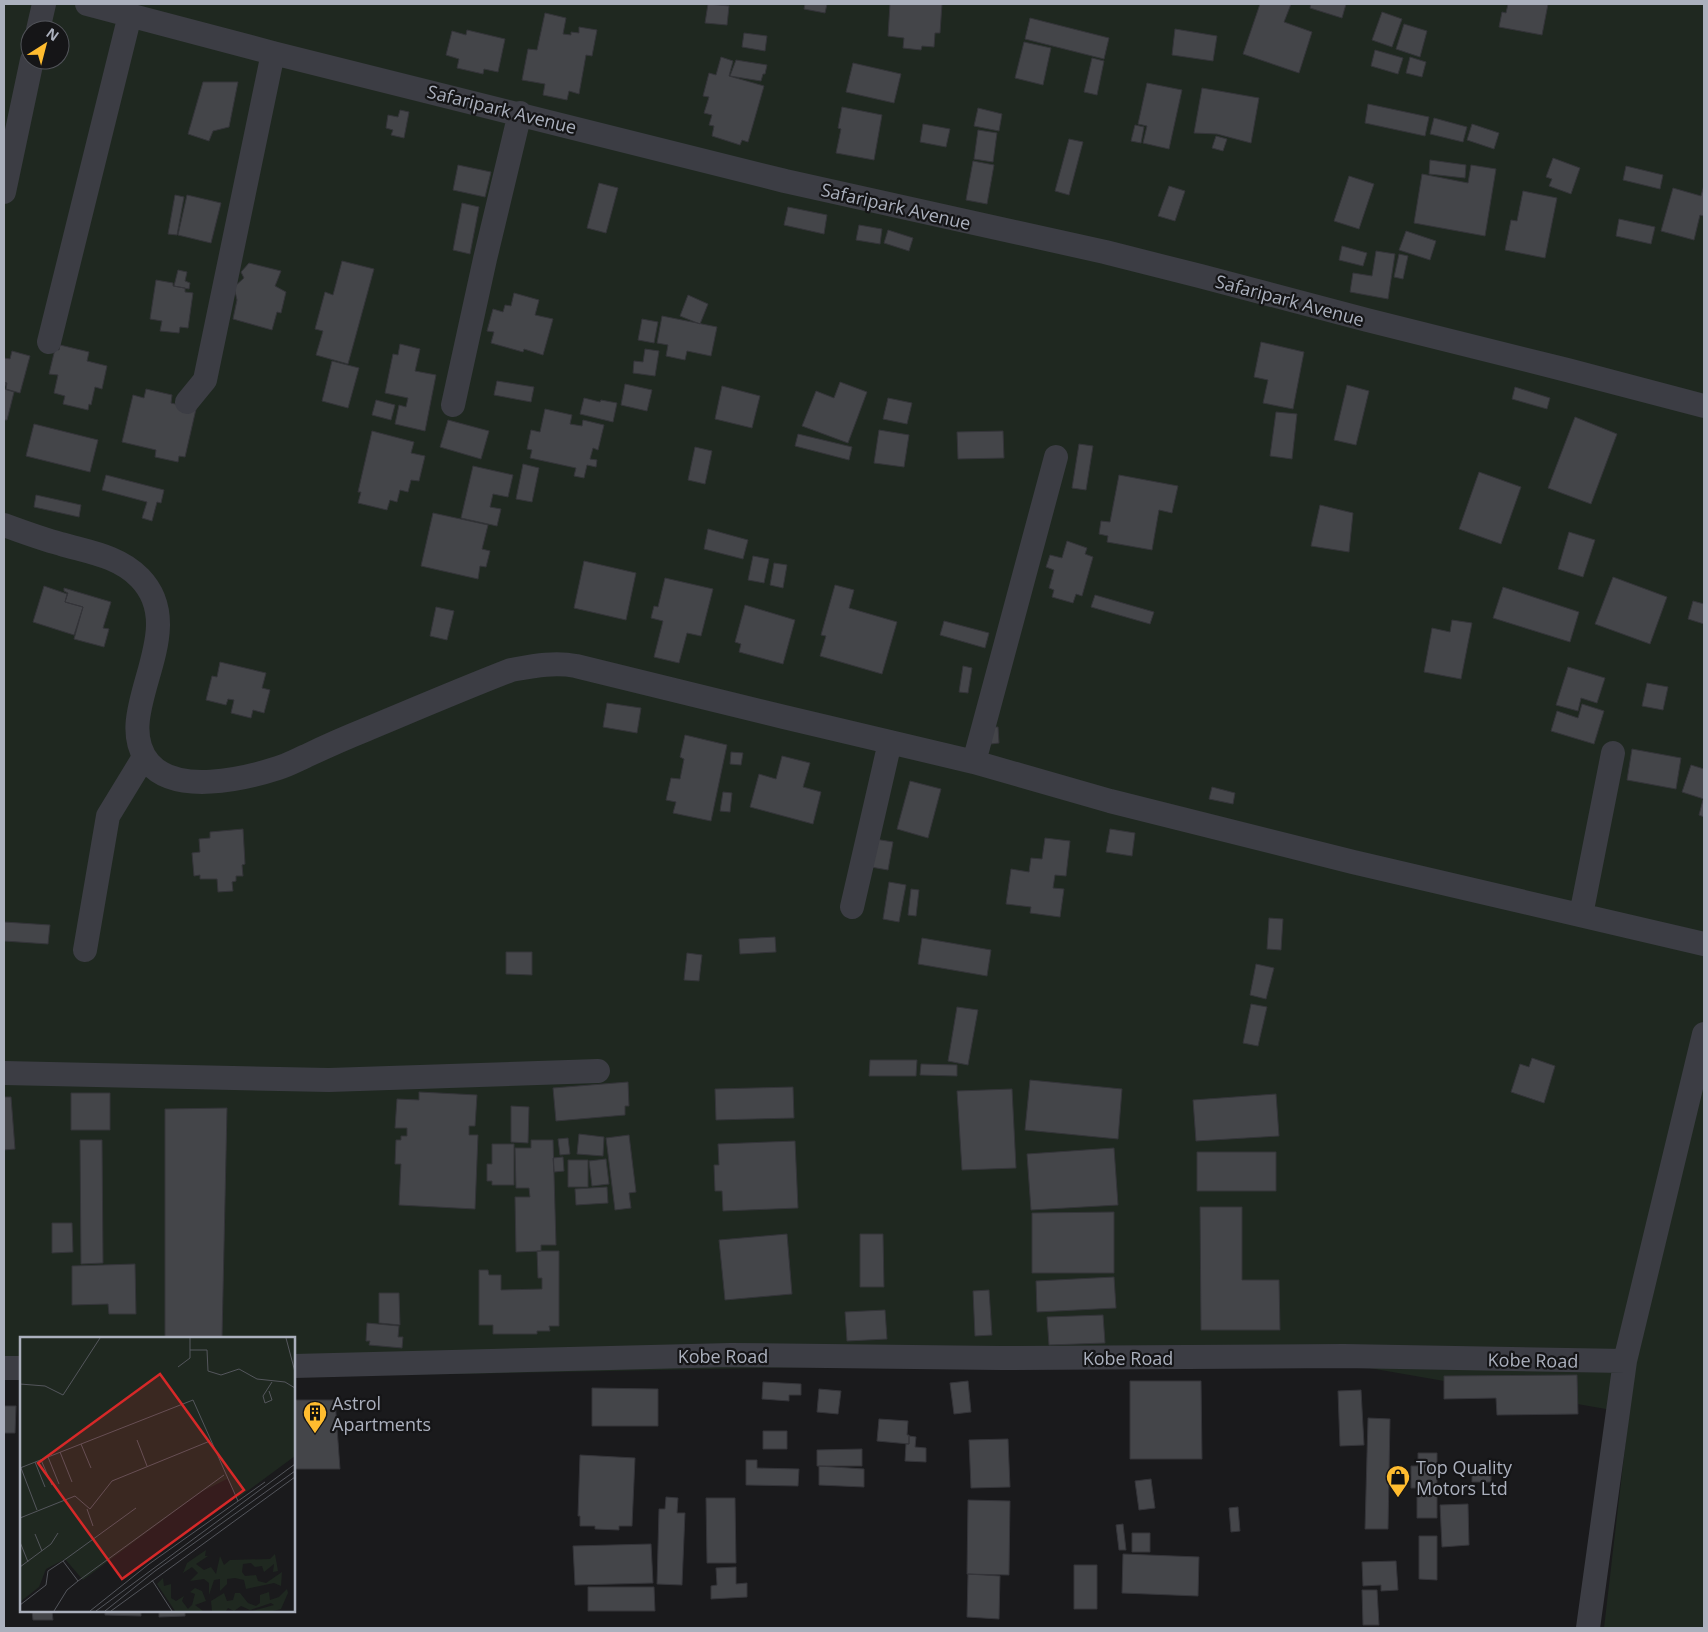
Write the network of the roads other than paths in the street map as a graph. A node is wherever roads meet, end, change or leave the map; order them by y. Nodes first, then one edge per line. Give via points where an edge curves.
1 (44, 4) edge
2 (87, 4) edge
3 (130, 15) junction
4 (40, 20) edge
5 (273, 52) junction
6 (30, 70) edge
7 (520, 113) junction
8 (4, 192) edge
9 (48, 342) dead end
10 (187, 402) dead end
11 (453, 405) dead end
12 (1704, 406) edge
13 (1056, 457) dead end
14 (4, 525) edge
15 (890, 742) junction
16 (1613, 753) dead end
17 (144, 757) junction
18 (974, 762) junction
19 (852, 907) dead end
20 (1581, 915) junction
21 (1704, 944) edge
22 (85, 950) dead end
23 (1704, 1034) edge
24 (598, 1072) dead end
25 (4, 1073) edge
26 (1625, 1361) junction
27 (295, 1366) edge
28 (4, 1368) edge
29 (20, 1368) edge
30 (1588, 1628) edge

1 - 4 street
2 - 3 street, Safaripark Avenue
3 - 5 street, Safaripark Avenue
3 - 9 street
5 - 7 street, Safaripark Avenue
5 - 10 street via 205,380
6 - 8 street
7 - 11 street
7 - 12 street, Safaripark Avenue via 785,181 1105,252
13 - 18 street
14 - 17 street via 119,562 140,578 154,597 159,621 157,644 138,724 138,740
15 - 17 street via 559,663 511,670 279,768 224,781 172,779 155,770
15 - 18 street
15 - 19 street
16 - 20 street
17 - 22 street via 108,816
18 - 20 street via 1128,806
20 - 21 street
23 - 26 street
24 - 25 street via 329,1080
26 - 27 street, Kobe Road via 1344,1356 1000,1358 731,1355
26 - 30 street
28 - 29 street

